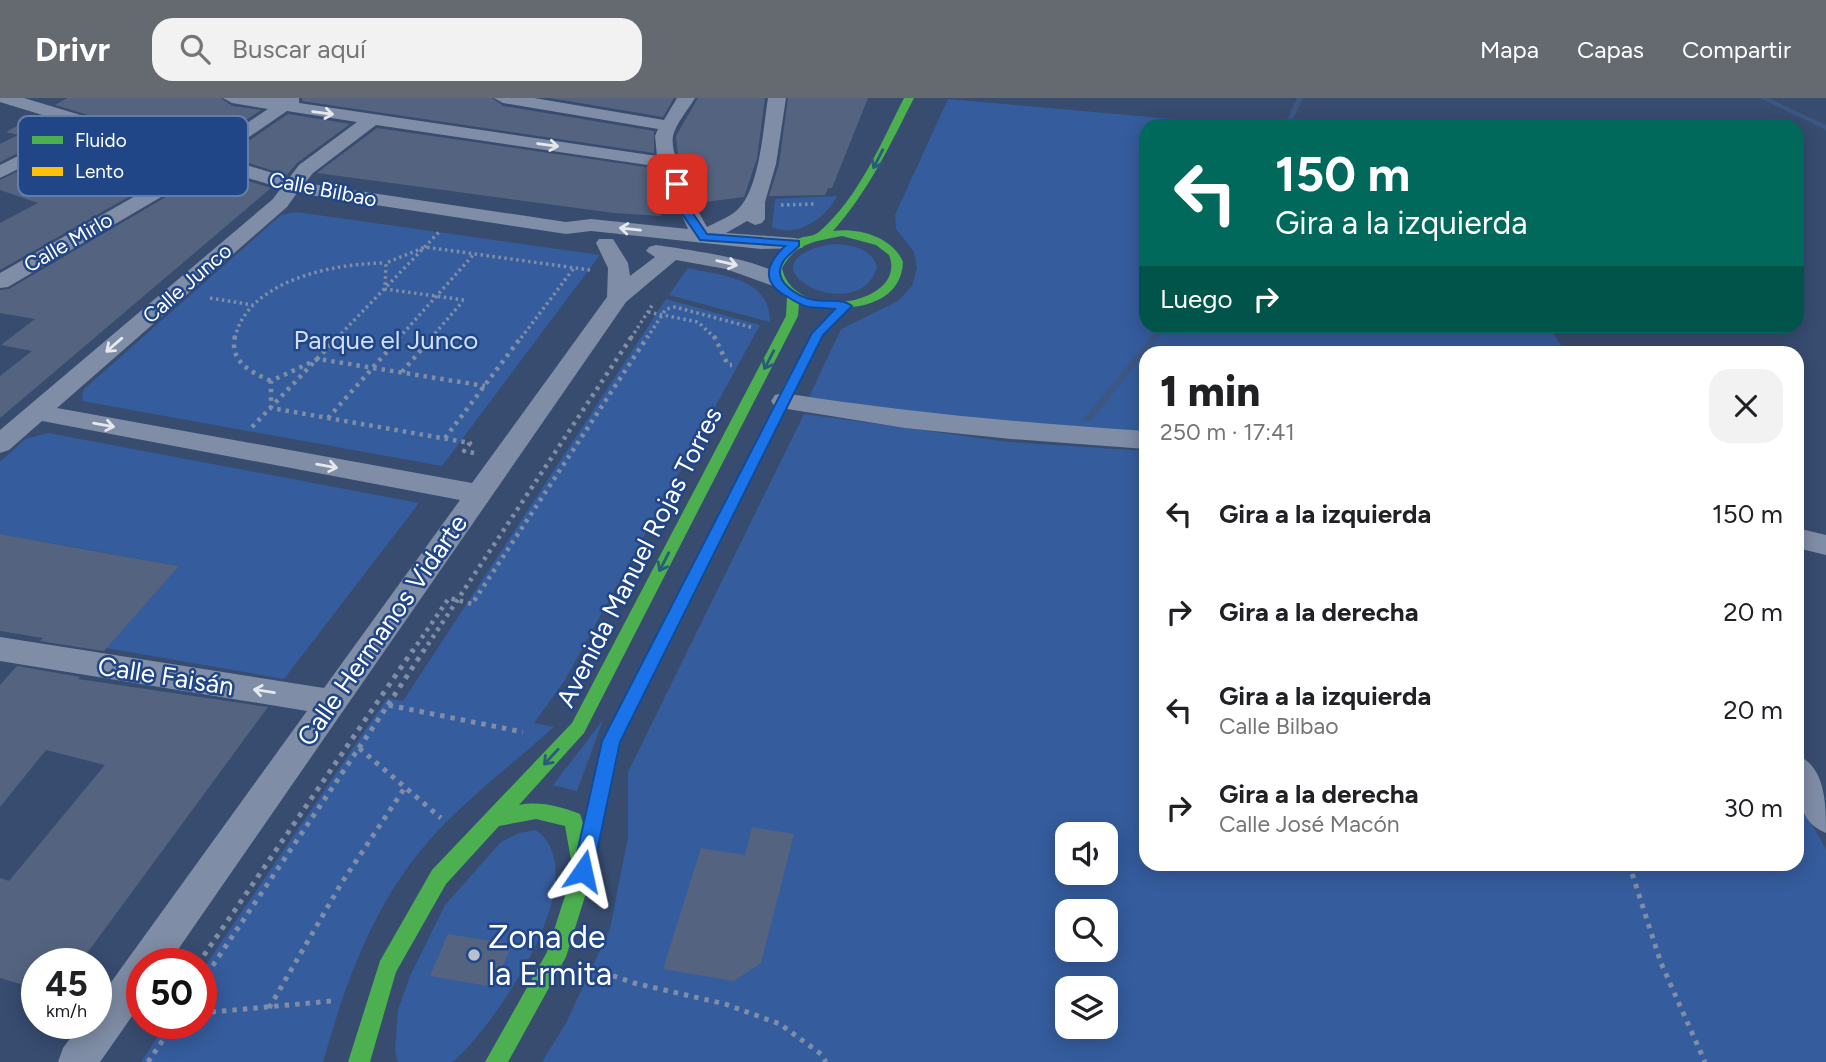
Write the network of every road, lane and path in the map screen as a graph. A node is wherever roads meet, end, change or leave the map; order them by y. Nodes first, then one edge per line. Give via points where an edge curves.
1 (6, 98) edge
2 (232, 98) edge
3 (503, 98) edge
4 (686, 98) edge
5 (777, 98) edge
6 (909, 98) edge
7 (289, 103) edge
8 (64, 116) edge
9 (371, 120) junction
10 (670, 126) junction
11 (248, 132) edge
12 (18, 163) edge
13 (670, 163) junction
14 (0, 172) edge
15 (248, 172) edge
16 (293, 186) junction
17 (146, 196) edge
18 (755, 202) junction
19 (685, 205) junction
20 (459, 211) junction
21 (566, 229) junction
22 (822, 235) junction
23 (704, 237) junction
24 (606, 243) junction
25 (761, 243) junction
26 (795, 244) junction
27 (662, 245) junction
28 (425, 247) junction
29 (474, 254) junction
30 (386, 263) junction
31 (575, 268) junction
32 (594, 270) dead end
33 (776, 281) junction
34 (0, 282) edge
35 (385, 289) junction
36 (175, 293) junction
37 (436, 296) junction
38 (618, 297) junction
39 (793, 297) junction
40 (254, 305) junction
41 (846, 306) junction
42 (648, 312) junction
43 (662, 315) junction
44 (753, 331) dead end
45 (738, 356) dead end
46 (318, 359) junction
47 (734, 366) junction
48 (373, 368) junction
49 (402, 372) junction
50 (759, 380) junction
51 (271, 381) junction
52 (485, 386) junction
53 (783, 401) junction
54 (271, 408) junction
55 (36, 412) junction
56 (328, 418) junction
57 (445, 439) junction
58 (1139, 439) edge
59 (470, 443) dead end
60 (0, 444) edge
61 (232, 448) junction
62 (479, 494) junction
63 (1804, 540) edge
64 (1826, 545) edge
65 (458, 600) junction
66 (3, 654) edge
67 (331, 702) junction
68 (388, 705) junction
69 (537, 734) dead end
70 (359, 748) junction
71 (1804, 781) edge
72 (406, 786) junction
73 (452, 810) dead end
74 (494, 818) junction
75 (1826, 818) edge
76 (441, 819) junction
77 (432, 829) dead end
78 (583, 871) junction
79 (1631, 871) edge
80 (157, 948) edge
81 (209, 948) edge
82 (556, 957) junction
83 (217, 959) edge
84 (337, 989) dead end
85 (126, 993) edge
86 (269, 1008) junction
87 (217, 1012) edge
88 (164, 1039) edge
89 (77, 1062) edge
90 (148, 1062) edge
91 (359, 1062) edge
92 (496, 1062) edge
93 (825, 1062) edge
94 (1705, 1062) edge

1 - 8 street, Calle Bilbao
2 - 7 street
3 - 10 street
4 - 10 street
5 - 18 street via 767,164
6 -> 22 main road via 863,187
7 -> 9 street
7 - 11 street, Calle Mirlo
9 -> 13 street
9 - 16 street, Calle Junco via 306,169
10 - 13 street via 664,135
12 - 14 street
13 - 19 street
15 - 16 street, Calle Bilbao
16 - 20 street, Calle Bilbao
16 - 36 street, Calle Junco via 280,203
17 - 34 street, Calle Mirlo
18 - 23 street via 742,216
18 - 25 street
19 - 23 street
19 - 27 street, Calle Hermanos Vidarte via 682,218
20 - 21 street, Calle Bilbao
20 - 28 path
21 - 24 street, Calle Bilbao via 580,239
27 -> 21 street, Calle Bilbao via 591,225
22 - 26 main road
22 - 41 main road via 878,234 897,260 893,283 882,293
23 - 25 street, Calle Bilbao
23 - 27 street, Calle Bilbao
24 - 27 street, Calle Bilbao
24 - 38 street via 621,274
25 - 26 street, Calle Bilbao
26 - 33 main road via 777,261
27 -> 33 street, Calle Bilbao via 761,272
27 - 38 street, Calle Hermanos Vidarte
28 - 29 path
28 - 30 path
28 - 35 path
29 - 31 path
29 - 37 path
30 - 35 path
30 - 40 path via 319,271 276,289
31 - 32 path
31 - 52 path
33 - 39 main road
35 - 37 path
35 - 46 path
36 - 40 path
36 -> 55 street, Calle Junco
37 - 48 path
37 - 49 path via 464,300
38 - 42 path via 654,303
38 - 62 street, Calle Hermanos Vidarte
39 - 41 main road
39 -> 50 main road, Avenida Manuel Rojas Torres via 792,316
40 - 51 path via 234,333 233,351 242,367
41 - 53 main road via 818,333
42 - 43 path
42 - 65 path
43 - 44 path via 675,307
43 - 47 path via 702,322 728,365
43 - 65 path via 472,604
45 - 47 path
46 - 48 path
46 - 51 path
46 - 54 path
47 - 50 path via 728,376
48 - 49 path
48 - 56 path
49 - 52 path
50 -> 74 main road, Avenida Manuel Rojas Torres via 578,728
51 - 54 path
52 - 57 path
53 - 58 street via 958,425
53 - 78 main road via 611,741
54 - 56 path
54 - 61 path
55 - 60 street, Calle Junco
55 -> 61 street
56 - 57 path
57 - 59 path
61 -> 62 street
62 - 67 street, Calle Hermanos Vidarte
63 - 64 street
65 - 68 path
65 - 81 path via 449,598 440,610
67 -> 66 street, Calle Faisán
67 - 80 street, Calle Hermanos Vidarte
68 - 69 path
68 - 70 path
70 - 72 path
70 - 83 path
71 - 75 street
72 - 76 path
72 - 86 path via 341,884
73 - 76 path
74 - 78 main road via 536,810 573,820
74 - 91 main road, Avenida Manuel Rojas Torres via 439,877 387,968
76 - 77 path
78 - 82 main road
79 - 94 path via 1661,963
82 - 92 main road
82 - 93 path via 780,1024 821,1054
84 - 86 path via 332,1001
85 - 89 street
86 - 87 path
88 - 90 path

